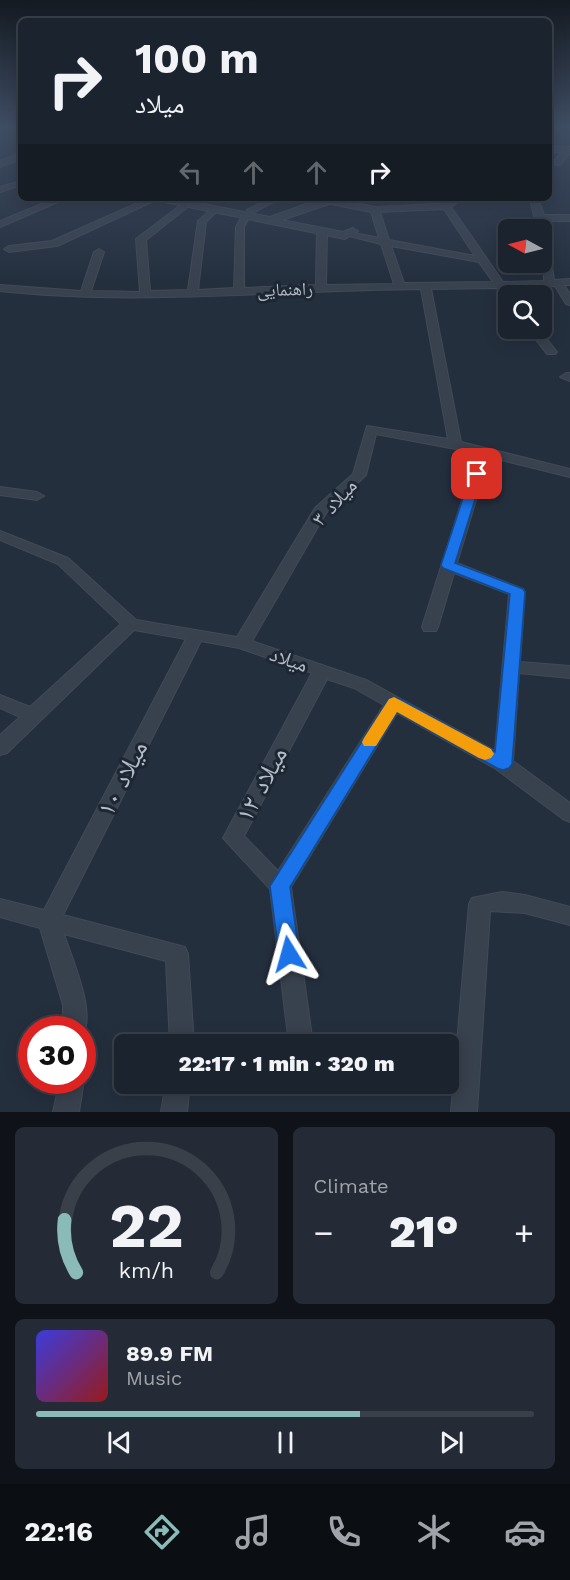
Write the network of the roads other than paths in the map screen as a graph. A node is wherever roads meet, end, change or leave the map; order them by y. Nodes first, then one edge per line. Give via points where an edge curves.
1 (18, 184) edge
2 (0, 190) edge
3 (56, 201) edge
4 (151, 201) edge
5 (190, 201) edge
6 (271, 201) edge
7 (329, 201) joint
8 (438, 201) edge
9 (454, 201) edge
10 (535, 201) edge
11 (446, 206) junction
12 (214, 210) junction
13 (375, 210) junction
14 (248, 213) junction
15 (282, 216) junction
16 (540, 218) junction
17 (570, 218) edge
18 (270, 221) junction
19 (0, 224) edge
20 (322, 231) junction
21 (350, 235) junction
22 (384, 241) junction
23 (9, 249) dead end
24 (99, 252) dead end
25 (483, 260) junction
26 (570, 282) edge
27 (554, 283) junction
28 (499, 285) edge
29 (518, 285) edge
30 (425, 286) junction
31 (498, 286) edge
32 (400, 287) junction
33 (0, 288) edge
34 (321, 288) junction
35 (193, 291) junction
36 (239, 291) junction
37 (85, 294) junction
38 (145, 294) junction
39 (570, 302) edge
40 (541, 339) edge
41 (551, 352) dead end
42 (455, 444) junction
43 (484, 452) junction
44 (570, 473) edge
45 (0, 491) edge
46 (38, 496) dead end
47 (2, 537) edge
48 (448, 565) junction
49 (131, 624) junction
50 (430, 627) dead end
51 (196, 635) junction
52 (242, 643) junction
53 (511, 667) junction
54 (322, 671) junction
55 (570, 672) edge
56 (0, 701) edge
57 (394, 703) junction
58 (33, 715) junction
59 (0, 748) edge
60 (503, 764) junction
61 (570, 814) edge
62 (280, 886) junction
63 (0, 908) edge
64 (570, 916) edge
65 (49, 921) junction
66 (75, 1016) edge
67 (181, 1034) edge
68 (300, 1034) edge
69 (69, 1094) edge
70 (176, 1094) edge
71 (66, 1112) edge
72 (174, 1112) edge
73 (464, 1112) edge

1 - 2 street
3 - 19 street
4 - 23 street via 54,244
5 - 12 street
5 - 14 street
5 - 38 street via 141,239
6 - 14 street
7 - 13 street
7 - 15 street
8 - 11 street
9 - 11 street
10 - 16 street
11 - 13 street
11 - 25 street
12 - 14 street
12 - 35 street via 202,221
13 - 22 street
14 - 15 street
14 - 18 street
14 - 36 street via 240,227
15 - 18 street
15 - 21 street via 353,231
16 - 17 street
16 - 27 street
18 - 20 street
20 - 21 street
20 - 34 street
21 - 22 street
22 - 25 street
22 - 32 street
24 - 37 street
25 - 28 street
26 - 27 street, راهنمایی
27 - 29 street, راهنمایی
27 - 39 street
30 - 31 street, راهنمایی
30 - 32 street, راهنمایی
30 - 42 street
32 - 34 street, راهنمایی
33 - 37 street, راهنمایی
34 - 36 street, راهنمایی
35 - 36 street, راهنمایی
35 - 38 street, راهنمایی
37 - 38 street, راهنمایی
40 - 41 street
42 - 43 street
42 - 52 street, میلاد ۳ via 371,429 359,475 320,512
43 - 44 street
43 - 48 street
45 - 46 street
47 - 49 street via 63,561
48 - 50 street
48 - 53 street via 518,592
49 - 51 street, میلاد
49 - 58 street
51 - 52 street, میلاد
51 - 65 street, میلاد ۱۰
52 - 54 street, میلاد
53 - 55 street
53 - 60 street
54 - 57 street, میلاد via 360,684
54 - 62 street, میلاد ۱۲ via 233,838
56 - 58 street
57 - 60 street, میلاد
57 - 62 street
58 - 59 street
60 - 61 street, میلاد
62 - 68 street
63 - 65 street
64 - 73 street via 506,901 480,904
65 - 66 street
65 - 67 street via 177,954
69 - 71 street
70 - 72 street

